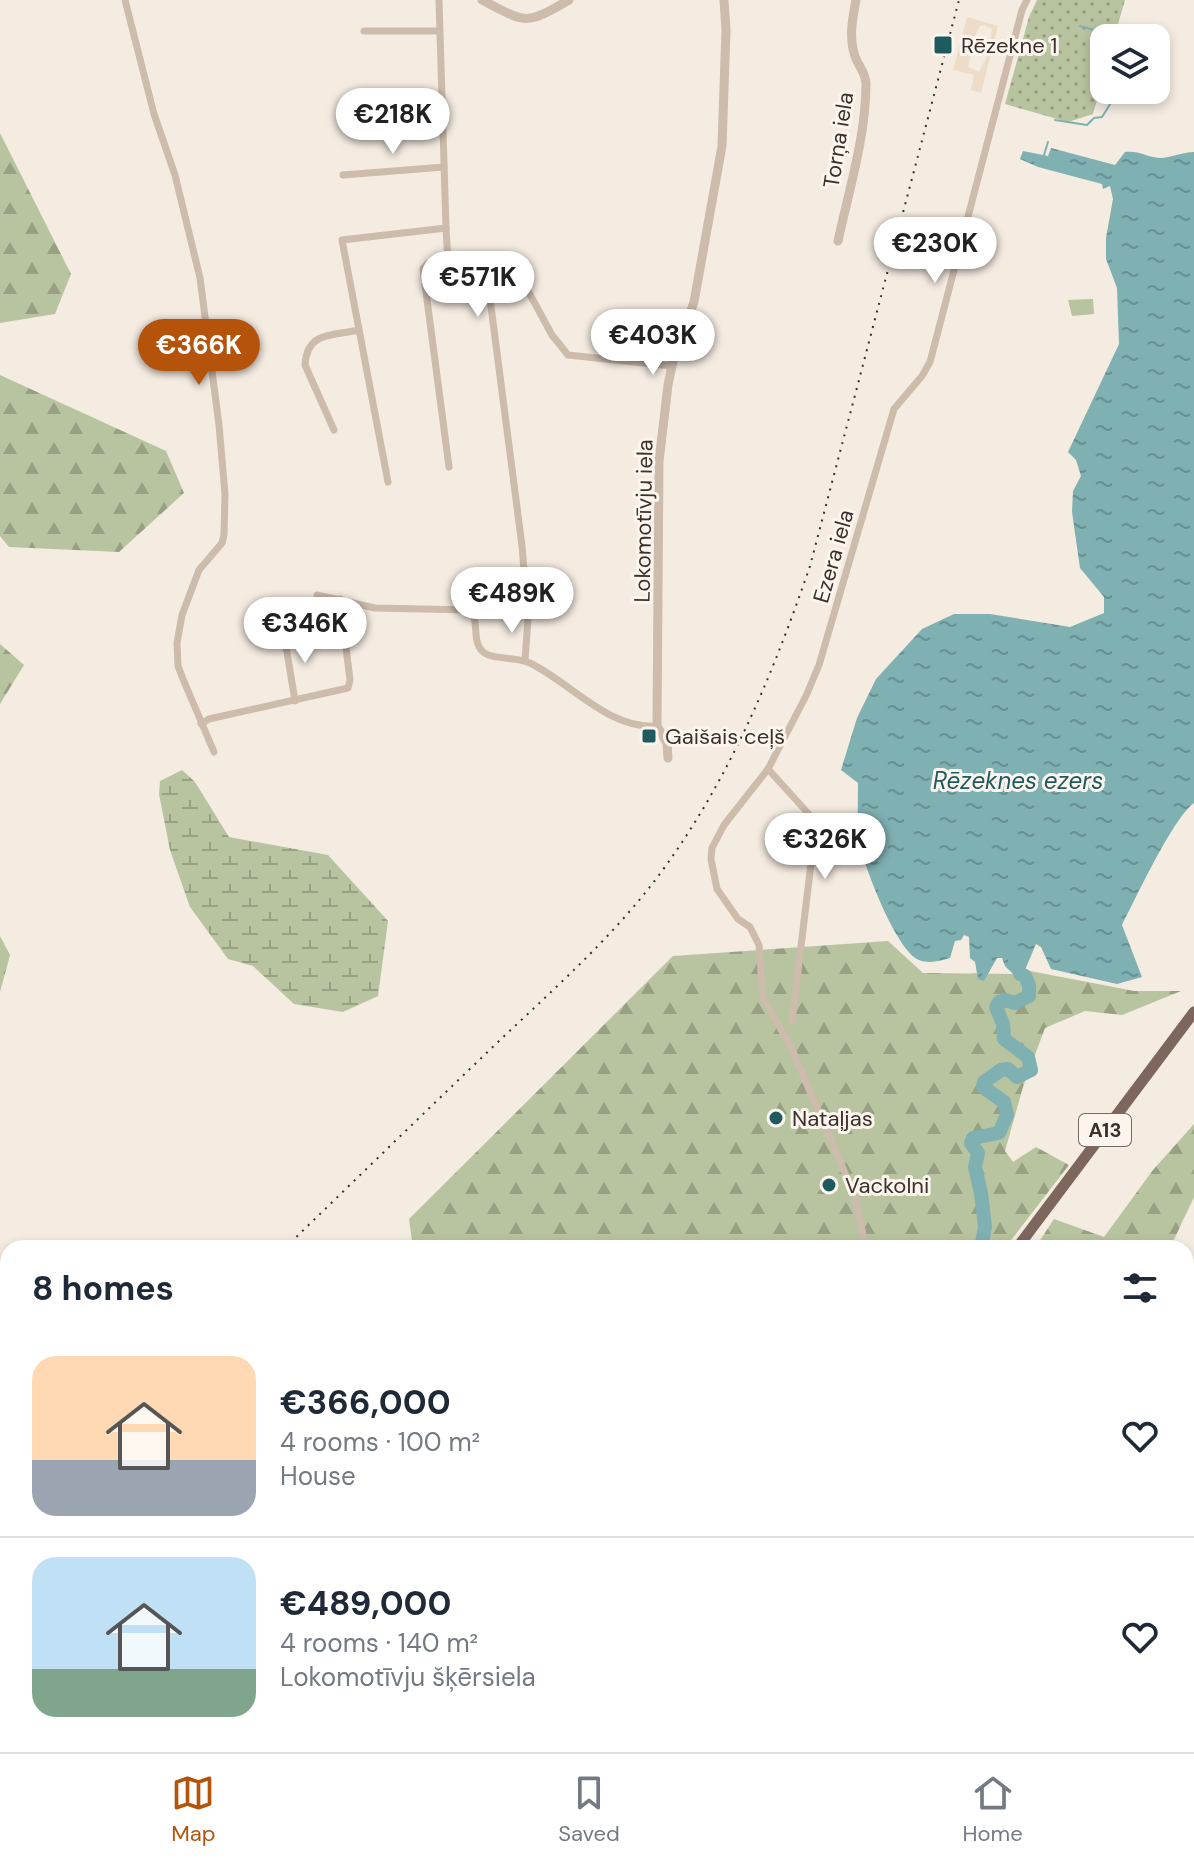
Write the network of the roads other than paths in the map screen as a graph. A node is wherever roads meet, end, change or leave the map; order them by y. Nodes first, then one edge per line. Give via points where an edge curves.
1 (125, 0) edge
2 (439, 0) edge
3 (482, 0) edge
4 (569, 0) edge
5 (724, 0) edge
6 (856, 0) edge
7 (1027, 0) edge
8 (364, 31) dead end
9 (439, 31) junction
10 (442, 107) junction
11 (363, 112) dead end
12 (444, 167) junction
13 (343, 175) dead end
14 (446, 228) junction
15 (838, 241) dead end
16 (448, 261) junction
17 (493, 278) junction
18 (359, 330) junction
19 (672, 366) junction
20 (334, 430) dead end
21 (449, 467) dead end
22 (388, 482) dead end
23 (317, 595) dead end
24 (340, 599) junction
25 (284, 634) dead end
26 (525, 660) junction
27 (295, 701) junction
28 (201, 724) junction
29 (657, 726) junction
30 (214, 752) dead end
31 (668, 758) dead end
32 (768, 769) junction
33 (1194, 1012) edge
34 (792, 1021) dead end
35 (864, 1240) edge
36 (1023, 1240) edge

1 - 28 street via 200,278 219,425 224,535 199,570 177,643 178,666
2 - 9 street
3 - 4 street via 530,20
5 - 19 street, Lokomotīvju iela via 722,146 694,302
6 - 15 street, Torņa iela via 852,38 864,73 865,102
7 - 32 street, Ezera iela via 930,362 894,409 819,665
8 - 9 street
9 - 10 street
10 - 11 street
10 - 12 street
12 - 13 street
12 - 14 street
14 - 16 street
14 - 18 street via 342,240
16 - 17 street via 480,261
16 - 21 street via 428,263 423,271
17 - 19 street via 521,278 568,355
17 - 26 street via 489,291 528,613
18 - 20 street via 308,345 305,365
18 - 22 street
19 - 29 street, Lokomotīvju iela via 659,461
23 - 24 street
24 - 26 street via 375,608 467,608 475,615 481,650
24 - 27 street via 349,687
25 - 27 street
26 - 29 street via 615,718
27 - 28 street
28 - 30 street
29 - 31 street, Lokomotīvju iela
32 - 34 street via 816,822
32 - 35 street, Ezera iela via 716,838 712,874 727,906 750,927 759,945 763,998 790,1045 854,1194
33 - 36 main road, A13

